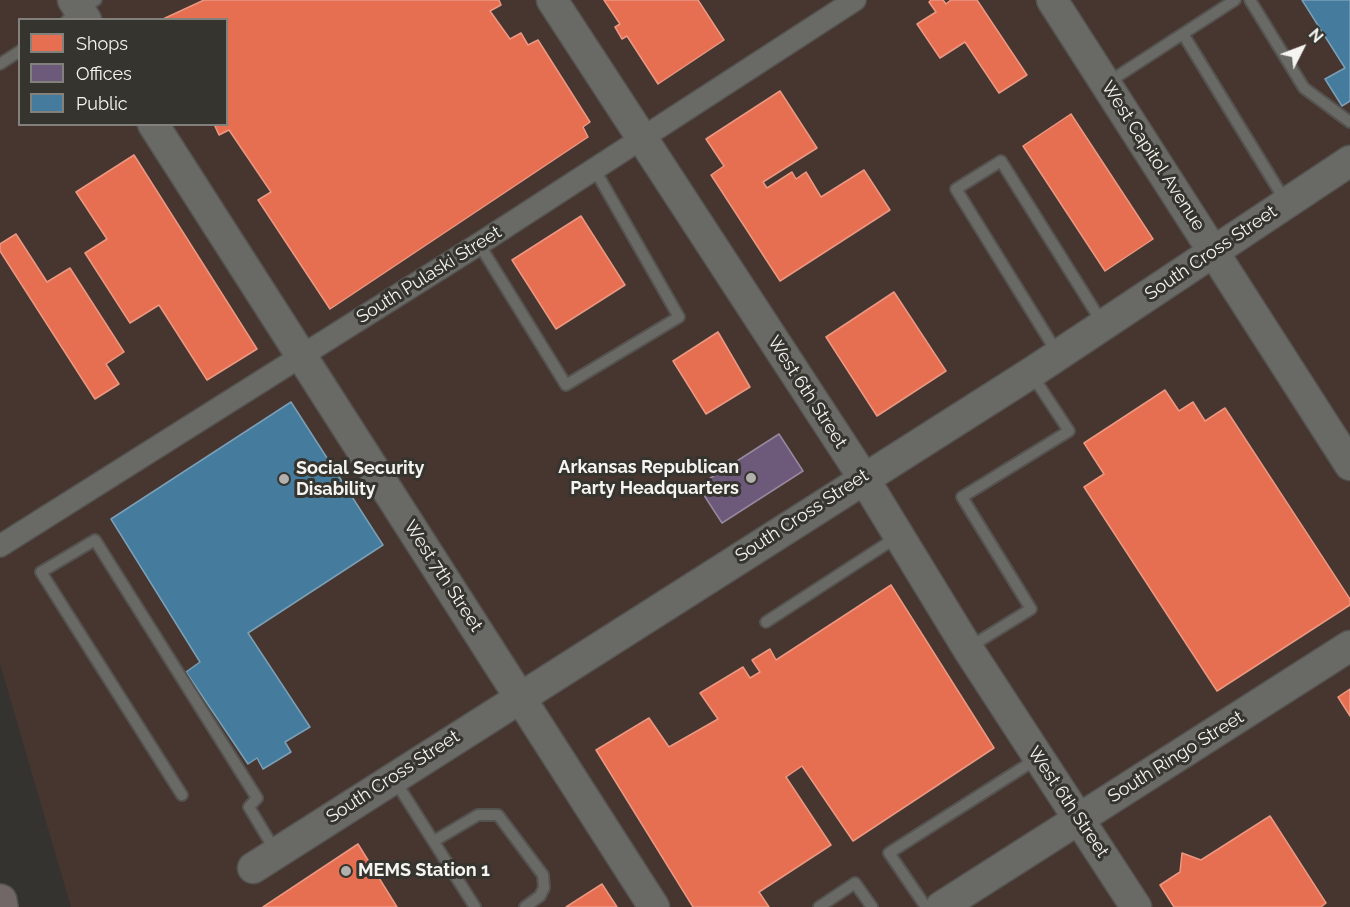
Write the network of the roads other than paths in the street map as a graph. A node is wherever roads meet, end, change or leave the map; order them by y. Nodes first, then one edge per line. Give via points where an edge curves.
1 (552, 0) edge
2 (855, 0) edge
3 (1052, 0) edge
4 (1236, 0) edge
5 (1250, 0) edge
6 (1183, 34) junction
7 (18, 52) edge
8 (0, 64) edge
9 (1106, 84) junction
10 (1350, 122) edge
11 (154, 126) edge
12 (642, 140) junction
13 (1350, 161) edge
14 (595, 170) junction
15 (1286, 202) junction
16 (479, 244) junction
17 (1214, 250) junction
18 (1104, 324) junction
19 (1058, 354) junction
20 (301, 357) junction
21 (1030, 373) junction
22 (1350, 465) edge
23 (863, 477) junction
24 (900, 535) junction
25 (0, 546) edge
26 (766, 622) dead end
27 (1350, 646) edge
28 (968, 649) junction
29 (519, 696) junction
30 (1038, 758) junction
31 (393, 777) junction
32 (182, 795) dead end
33 (1080, 818) junction
34 (434, 841) junction
35 (264, 860) joint
36 (0, 902) edge
37 (1, 907) edge
38 (475, 907) edge
39 (525, 907) edge
40 (654, 907) edge
41 (819, 907) edge
42 (872, 907) edge
43 (926, 907) edge
44 (941, 907) edge
45 (1136, 907) edge

1 - 12 street, West 6th Street
2 - 12 street, South Pulaski Street
3 - 9 street, West Capitol Avenue
4 - 6 lane
5 - 10 lane via 1304,88
6 - 9 lane
6 - 15 lane
7 - 8 lane
9 - 17 street, West Capitol Avenue
11 - 20 street, West 7th Street
12 - 14 street, South Pulaski Street
12 - 23 street, West 6th Street
13 - 15 street, South Cross Street
14 - 16 street, South Pulaski Street
14 - 16 lane via 679,317 566,385
15 - 17 street, South Cross Street
16 - 20 street, South Pulaski Street
17 - 18 street, South Cross Street
17 - 22 street, West Capitol Avenue
18 - 19 street, South Cross Street
18 - 19 lane via 1001,161 956,189
19 - 21 street, South Cross Street
20 - 25 street, South Pulaski Street
20 - 29 street, West 7th Street
21 - 23 street, South Cross Street
21 - 28 lane via 1069,431 962,497 1031,609
23 - 24 street, West 6th Street
23 - 29 street, South Cross Street
24 - 26 lane
24 - 28 street, West 6th Street
27 - 33 street, South Ringo Street
28 - 30 street, West 6th Street
29 - 31 street, South Cross Street
29 - 40 street, West 7th Street
30 - 33 street, West 6th Street
30 - 43 lane via 889,853
31 - 34 lane
31 - 35 street, South Cross Street
32 - 35 lane via 41,572 95,540 257,798 249,807
33 - 44 street, South Ringo Street
33 - 45 street, West 6th Street
34 - 38 lane
34 - 39 lane via 478,815 498,814 543,875 540,896
36 - 37 highway
41 - 42 lane via 855,883

